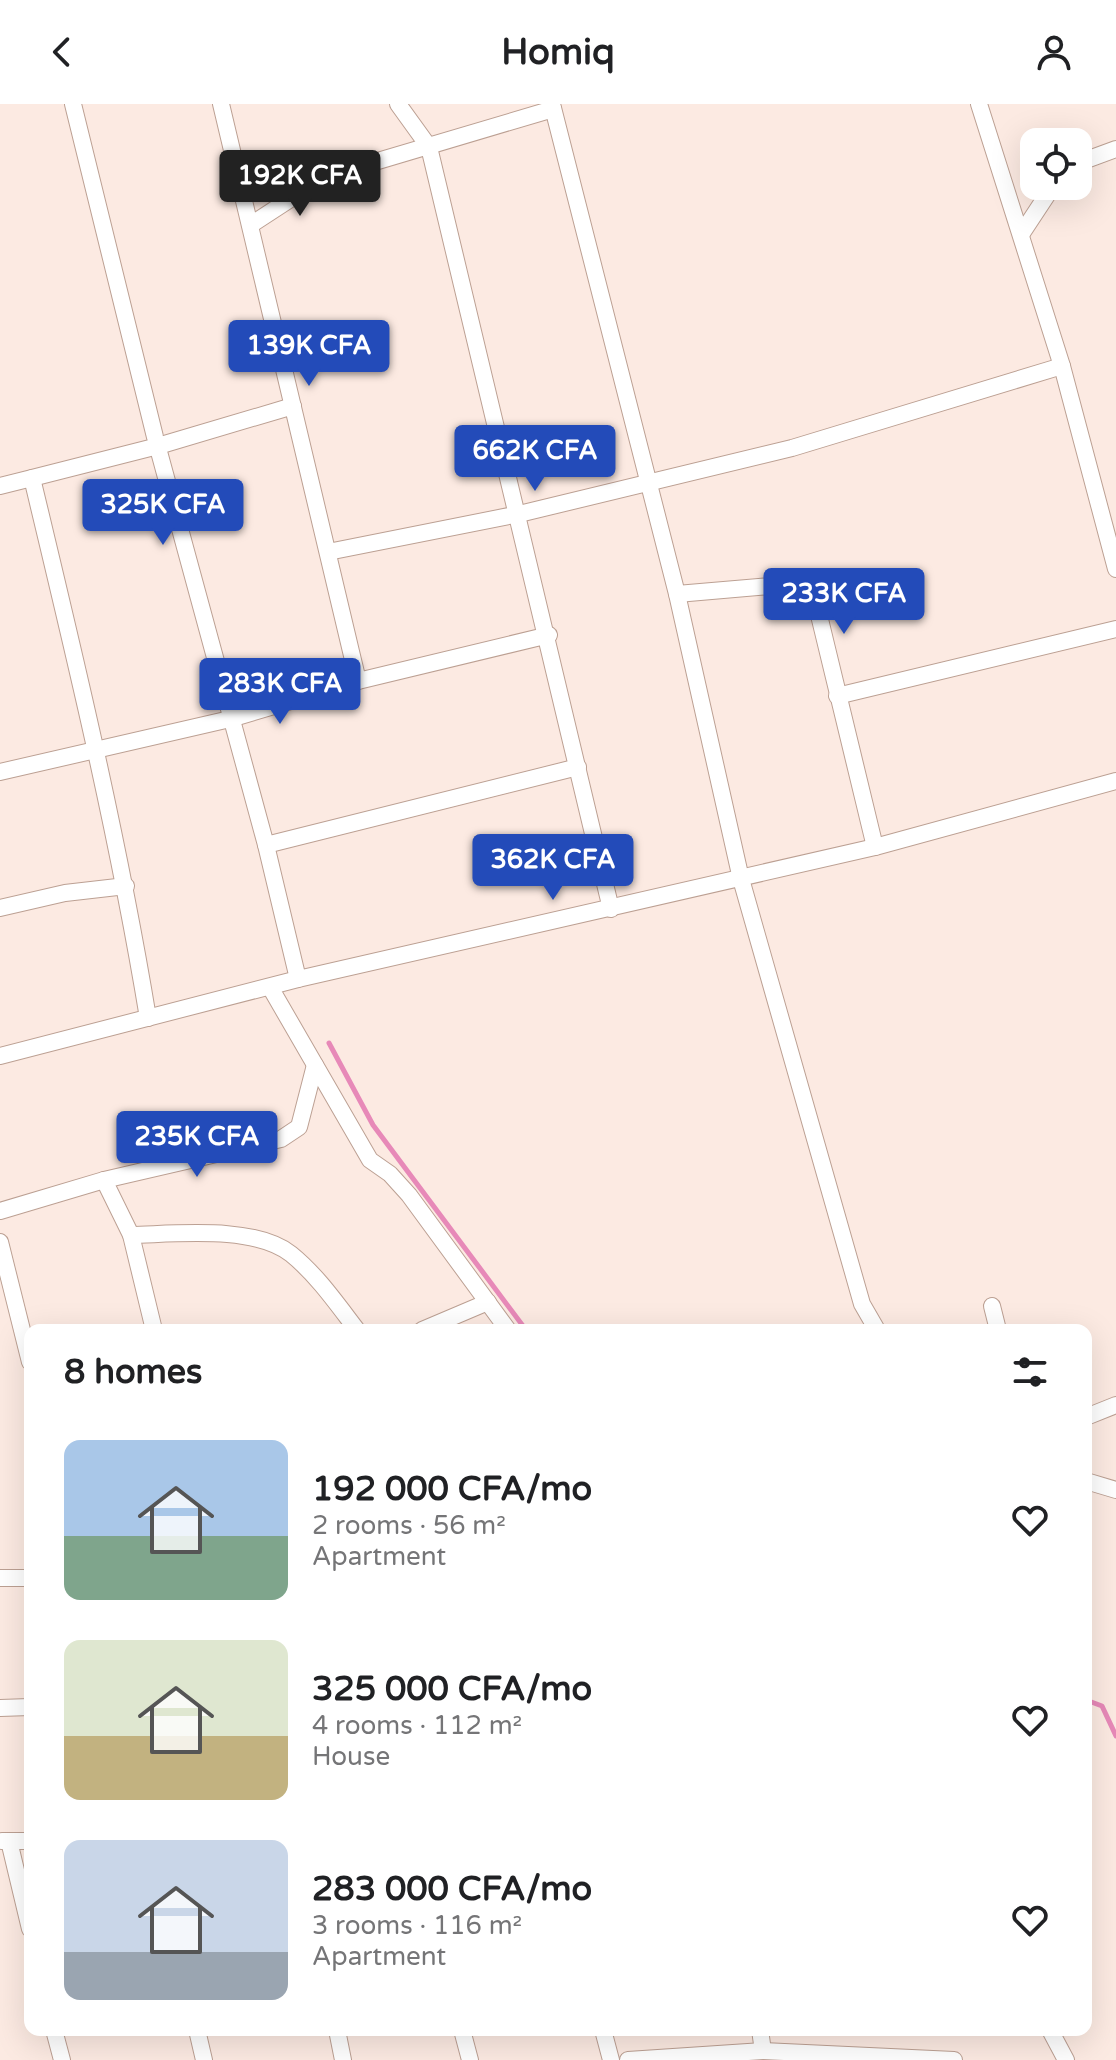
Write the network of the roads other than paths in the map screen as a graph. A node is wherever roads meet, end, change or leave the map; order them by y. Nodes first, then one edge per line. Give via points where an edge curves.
1 (73, 104) edge
2 (221, 104) edge
3 (398, 104) edge
4 (979, 104) edge
5 (552, 106) edge
6 (429, 147) junction
7 (1116, 149) edge
8 (1092, 158) edge
9 (237, 164) junction
10 (324, 177) junction
11 (1044, 200) edge
12 (252, 224) junction
13 (1022, 233) junction
14 (1062, 366) junction
15 (293, 406) junction
16 (158, 446) junction
17 (32, 478) junction
18 (647, 483) junction
19 (0, 486) edge
20 (519, 514) junction
21 (328, 552) junction
22 (1116, 569) edge
23 (677, 594) junction
24 (1116, 629) edge
25 (549, 635) junction
26 (358, 681) junction
27 (837, 696) junction
28 (230, 719) junction
29 (97, 748) junction
30 (578, 767) junction
31 (0, 772) edge
32 (1116, 781) edge
33 (266, 845) junction
34 (875, 847) junction
35 (741, 879) junction
36 (126, 886) junction
37 (0, 908) edge
38 (611, 909) junction
39 (298, 979) junction
40 (270, 987) junction
41 (148, 1018) junction
42 (0, 1056) edge
43 (315, 1065) junction
44 (104, 1180) junction
45 (0, 1211) edge
46 (131, 1235) junction
47 (0, 1242) edge
48 (488, 1302) junction
49 (992, 1306) dead end
50 (153, 1324) edge
51 (352, 1324) edge
52 (436, 1324) edge
53 (504, 1324) edge
54 (874, 1324) edge
55 (996, 1324) edge
56 (24, 1338) edge
57 (1116, 1405) edge
58 (1092, 1415) edge
59 (1092, 1483) edge
60 (1116, 1490) edge
61 (0, 1578) edge
62 (24, 1578) edge
63 (24, 1707) edge
64 (0, 1708) edge
65 (4, 1841) edge
66 (24, 1909) edge
67 (56, 2036) edge
68 (198, 2036) edge
69 (338, 2036) edge
70 (464, 2036) edge
71 (605, 2036) edge
72 (761, 2036) edge
73 (1053, 2036) edge
74 (763, 2051) junction
75 (62, 2060) edge
76 (204, 2060) edge
77 (343, 2060) edge
78 (470, 2060) edge
79 (611, 2060) edge
80 (628, 2060) edge
81 (954, 2060) edge
82 (1066, 2060) edge

1 - 16 street
2 - 9 street
3 - 6 street
4 - 13 street
5 - 6 street
5 - 18 street
6 - 10 street
6 - 20 street
7 - 8 street
9 - 10 street
9 - 12 street
10 - 12 street
11 - 13 street
12 - 15 street
13 - 14 street
14 - 18 street via 792,448
14 - 22 street
15 - 16 street
15 - 21 street
16 - 17 street
16 - 28 street
17 - 19 street
17 - 29 street
18 - 20 street
18 - 23 street
20 - 21 street
20 - 25 street
21 - 26 street
23 - 27 street via 782,585 802,591 817,607
23 - 35 street
24 - 27 street
25 - 26 street
25 - 30 street
26 - 28 street
27 - 34 street
28 - 29 street
28 - 33 street
29 - 31 street
29 - 36 street
30 - 33 street
30 - 38 street
32 - 34 street
33 - 39 street
34 - 35 street
35 - 38 street
35 - 54 street via 862,1304
36 - 37 street
36 - 41 street
38 - 39 street
39 - 40 street
40 - 41 street
40 - 43 street
41 - 42 street
43 - 44 street via 302,1120 293,1133
43 - 48 street via 370,1160 409,1195
44 - 45 street
44 - 46 street
46 - 50 street
46 - 51 street via 212,1233 282,1249 325,1289
47 - 56 street
48 - 52 street
48 - 53 street
49 - 55 street
57 - 58 street
59 - 60 street
61 - 62 street
63 - 64 street
65 - 66 street
67 - 75 street
68 - 76 street
69 - 77 street
70 - 78 street
71 - 79 street
72 - 74 street
73 - 82 street
74 - 80 street
74 - 81 street

